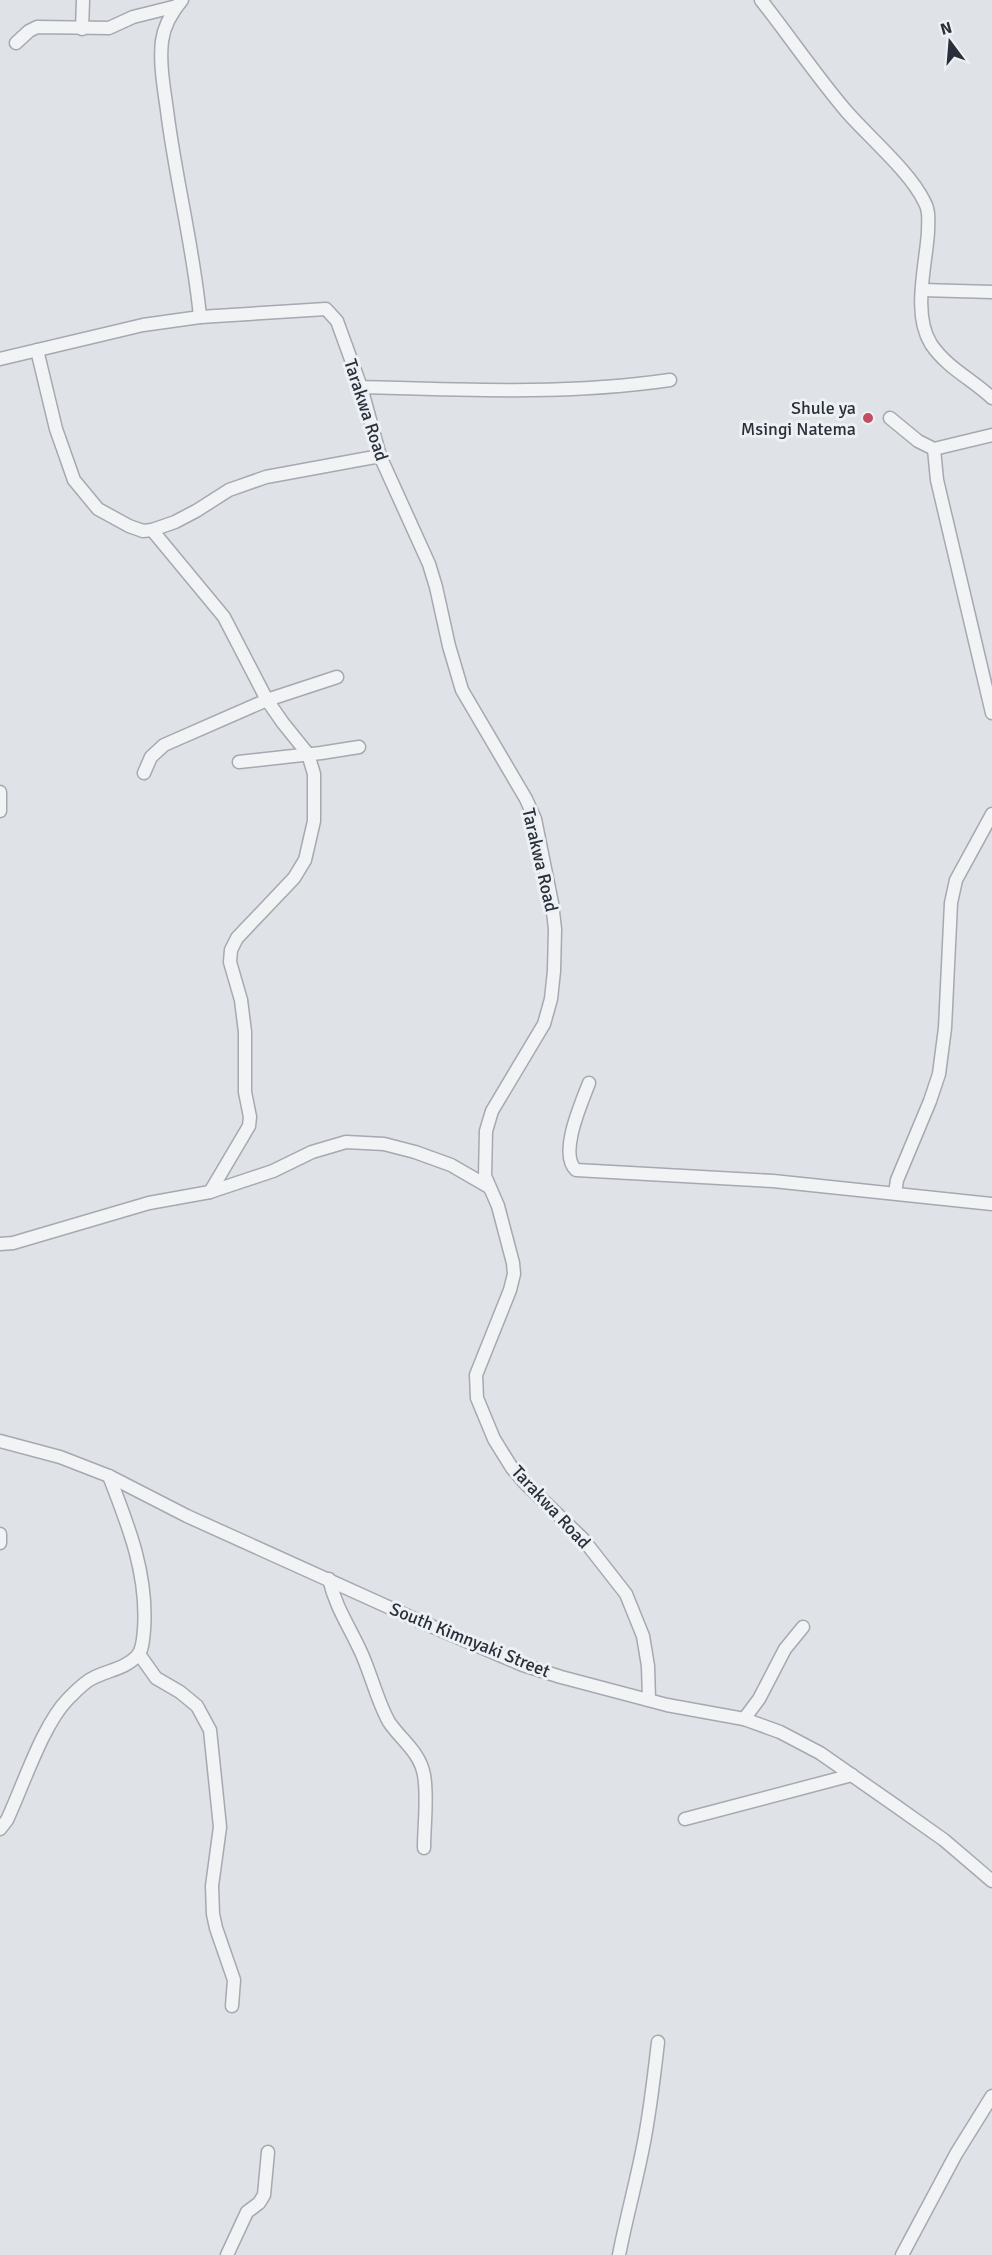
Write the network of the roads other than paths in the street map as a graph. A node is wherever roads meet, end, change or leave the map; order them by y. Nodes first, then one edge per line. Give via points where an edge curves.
1 (82, 0) edge
2 (761, 0) edge
3 (179, 3) edge
4 (82, 29) junction
5 (16, 43) dead end
6 (922, 290) junction
7 (992, 292) edge
8 (200, 317) junction
9 (37, 350) junction
10 (0, 359) edge
11 (670, 380) dead end
12 (361, 387) junction
13 (992, 398) edge
14 (890, 418) dead end
15 (992, 435) edge
16 (934, 449) junction
17 (380, 456) junction
18 (152, 530) junction
19 (337, 677) dead end
20 (267, 700) junction
21 (992, 713) edge
22 (358, 747) dead end
23 (308, 754) junction
24 (239, 762) dead end
25 (144, 773) dead end
26 (0, 792) edge
27 (0, 811) edge
28 (992, 814) edge
29 (589, 1083) dead end
30 (489, 1187) junction
31 (210, 1192) junction
32 (896, 1193) junction
33 (992, 1204) edge
34 (0, 1244) edge
35 (0, 1441) edge
36 (109, 1476) junction
37 (0, 1534) edge
38 (0, 1543) edge
39 (329, 1579) junction
40 (803, 1627) dead end
41 (139, 1654) junction
42 (649, 1700) junction
43 (744, 1719) junction
44 (852, 1775) junction
45 (4, 1815) edge
46 (685, 1819) dead end
47 (0, 1829) edge
48 (424, 1848) dead end
49 (992, 1881) edge
50 (232, 2006) dead end
51 (658, 2042) dead end
52 (992, 2096) edge
53 (268, 2152) dead end
54 (227, 2255) edge
55 (618, 2255) edge
56 (902, 2255) edge

1 - 4 street
2 - 6 street via 846,110 915,185 925,202 929,213
3 - 4 street via 109,28
3 - 8 street via 166,24 162,61 176,176
4 - 5 street via 38,27
6 - 7 street
6 - 13 street via 930,342 945,362
8 - 9 street, Tarakwa Road via 111,331
8 - 12 street, Tarakwa Road via 326,309 336,321
9 - 10 street, Tarakwa Road
9 - 18 street via 56,429 74,480 98,509 129,526
11 - 12 street via 556,390
12 - 17 street, Tarakwa Road
14 - 16 street
15 - 16 street
16 - 21 street via 937,480
17 - 18 street via 242,484 186,517
17 - 30 street, Tarakwa Road via 429,564 462,690 535,819 552,903 555,929 551,999 544,1024 492,1111 485,1152
18 - 20 street via 225,617
19 - 20 street
20 - 23 street
20 - 25 street via 164,745 151,758
22 - 23 street
23 - 24 street
23 - 31 street via 315,798 305,860 231,950 230,962 245,1032 245,1092 250,1117 249,1126
26 - 27 street
28 - 32 street via 956,880 939,1074 897,1180
29 - 32 street via 571,1138 570,1161 576,1170 773,1181
30 - 31 street via 451,1165 416,1152 384,1144 346,1142
30 - 42 street, Tarakwa Road via 501,1216 514,1274 476,1375 477,1398 494,1439 512,1467 583,1539 626,1594 643,1636
31 - 34 street via 148,1203
32 - 33 street
35 - 36 street, South Kimnyaki Street via 60,1457
36 - 39 street, South Kimnyaki Street via 187,1516
36 - 41 street via 142,1575 145,1600
37 - 38 street
39 - 42 street, South Kimnyaki Street via 523,1665
39 - 48 street via 334,1600 360,1649 391,1724 420,1761 425,1782
40 - 43 street via 785,1649
41 - 45 street via 127,1665 92,1678 68,1699 51,1720
41 - 50 street via 156,1678 197,1706 210,1730 220,1827 212,1886 213,1914 234,1980
42 - 43 street, South Kimnyaki Street
43 - 44 street, South Kimnyaki Street via 801,1742
44 - 46 street
44 - 49 street, South Kimnyaki Street via 944,1840
45 - 47 street
51 - 55 street via 643,2148
52 - 56 street
53 - 54 street via 264,2194 247,2212

